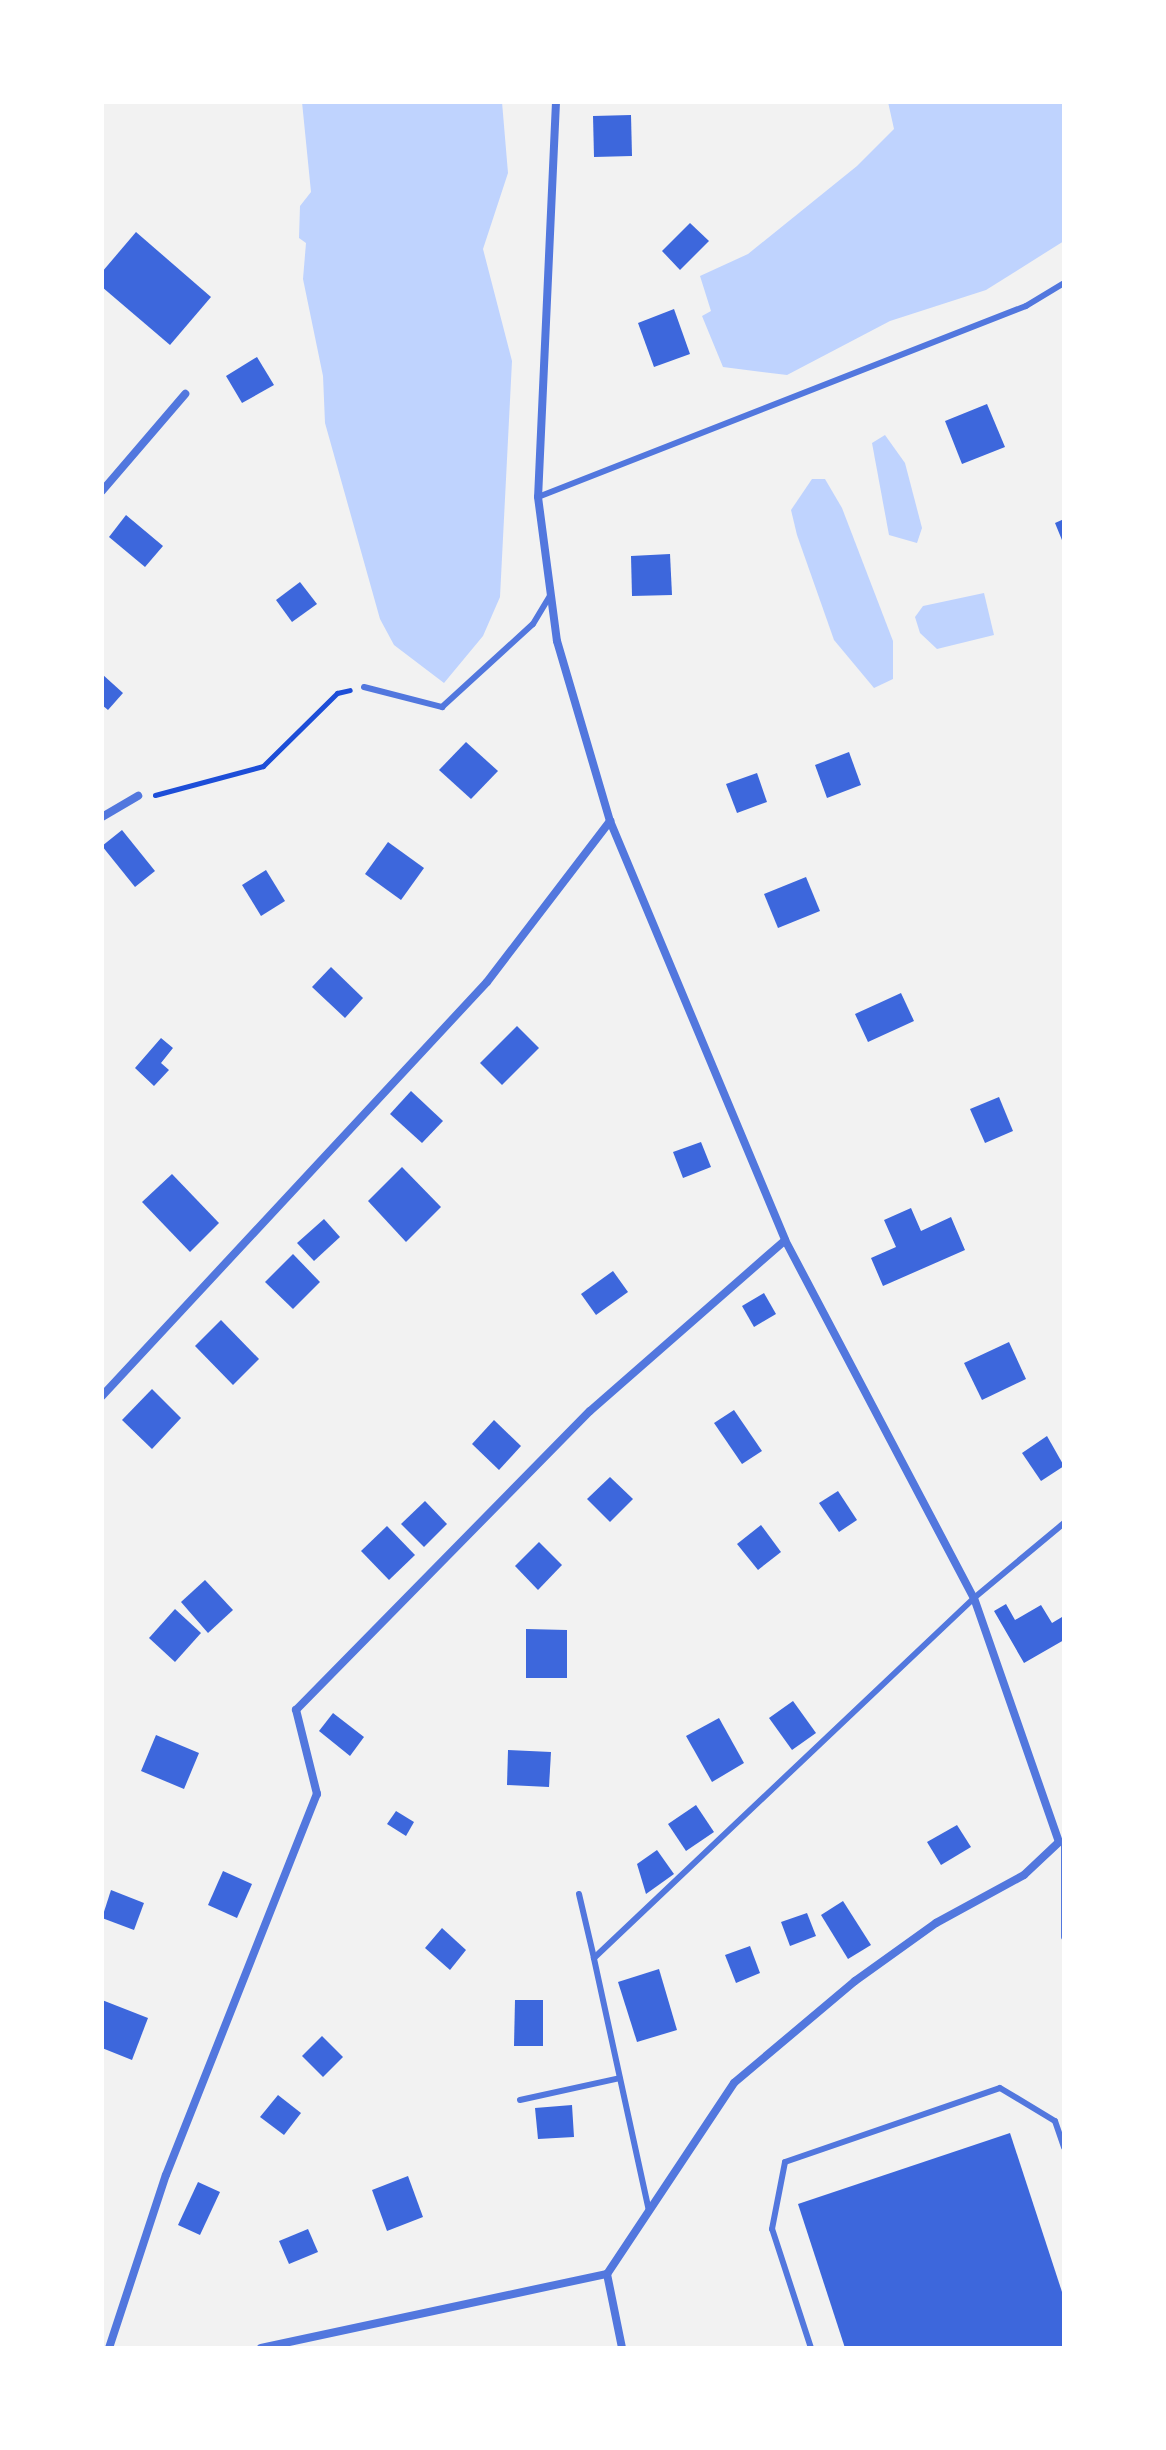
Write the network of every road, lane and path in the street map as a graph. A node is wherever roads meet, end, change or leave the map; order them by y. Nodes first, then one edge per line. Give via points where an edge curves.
1 (556, 102) edge
2 (1064, 283) edge
3 (185, 394) dead end
4 (102, 491) edge
5 (538, 497) junction
6 (551, 595) junction
7 (364, 687) joint
8 (138, 796) joint
9 (102, 817) edge
10 (610, 821) junction
11 (785, 1240) junction
12 (102, 1396) edge
13 (1064, 1523) edge
14 (974, 1598) junction
15 (1061, 1841) edge
16 (579, 1894) dead end
17 (1064, 1937) edge
18 (594, 1958) junction
19 (620, 2078) junction
20 (520, 2100) dead end
21 (1064, 2147) edge
22 (649, 2211) junction
23 (607, 2274) junction
24 (109, 2348) edge
25 (261, 2348) edge
26 (622, 2348) edge
27 (811, 2348) edge

1 - 5 street
2 - 5 lane via 1026,306
3 - 4 street
5 - 6 street
6 - 7 lane via 533,624 442,707
6 - 10 street via 557,641
7 - 8 path via 337,693 263,766 194,790
8 - 9 street
10 - 11 street
10 - 12 street via 487,982
11 - 14 street
11 - 24 street via 590,1411 296,1710 317,1794 166,2175
13 - 14 lane
14 - 15 street
14 - 18 lane
15 - 17 lane
15 - 22 street via 1024,1875 855,1981 734,2083
16 - 18 lane
18 - 19 lane
19 - 20 lane
19 - 22 lane
21 - 27 lane via 1055,2121 1000,2088 785,2162 772,2229
22 - 23 street
23 - 25 street
23 - 26 street

